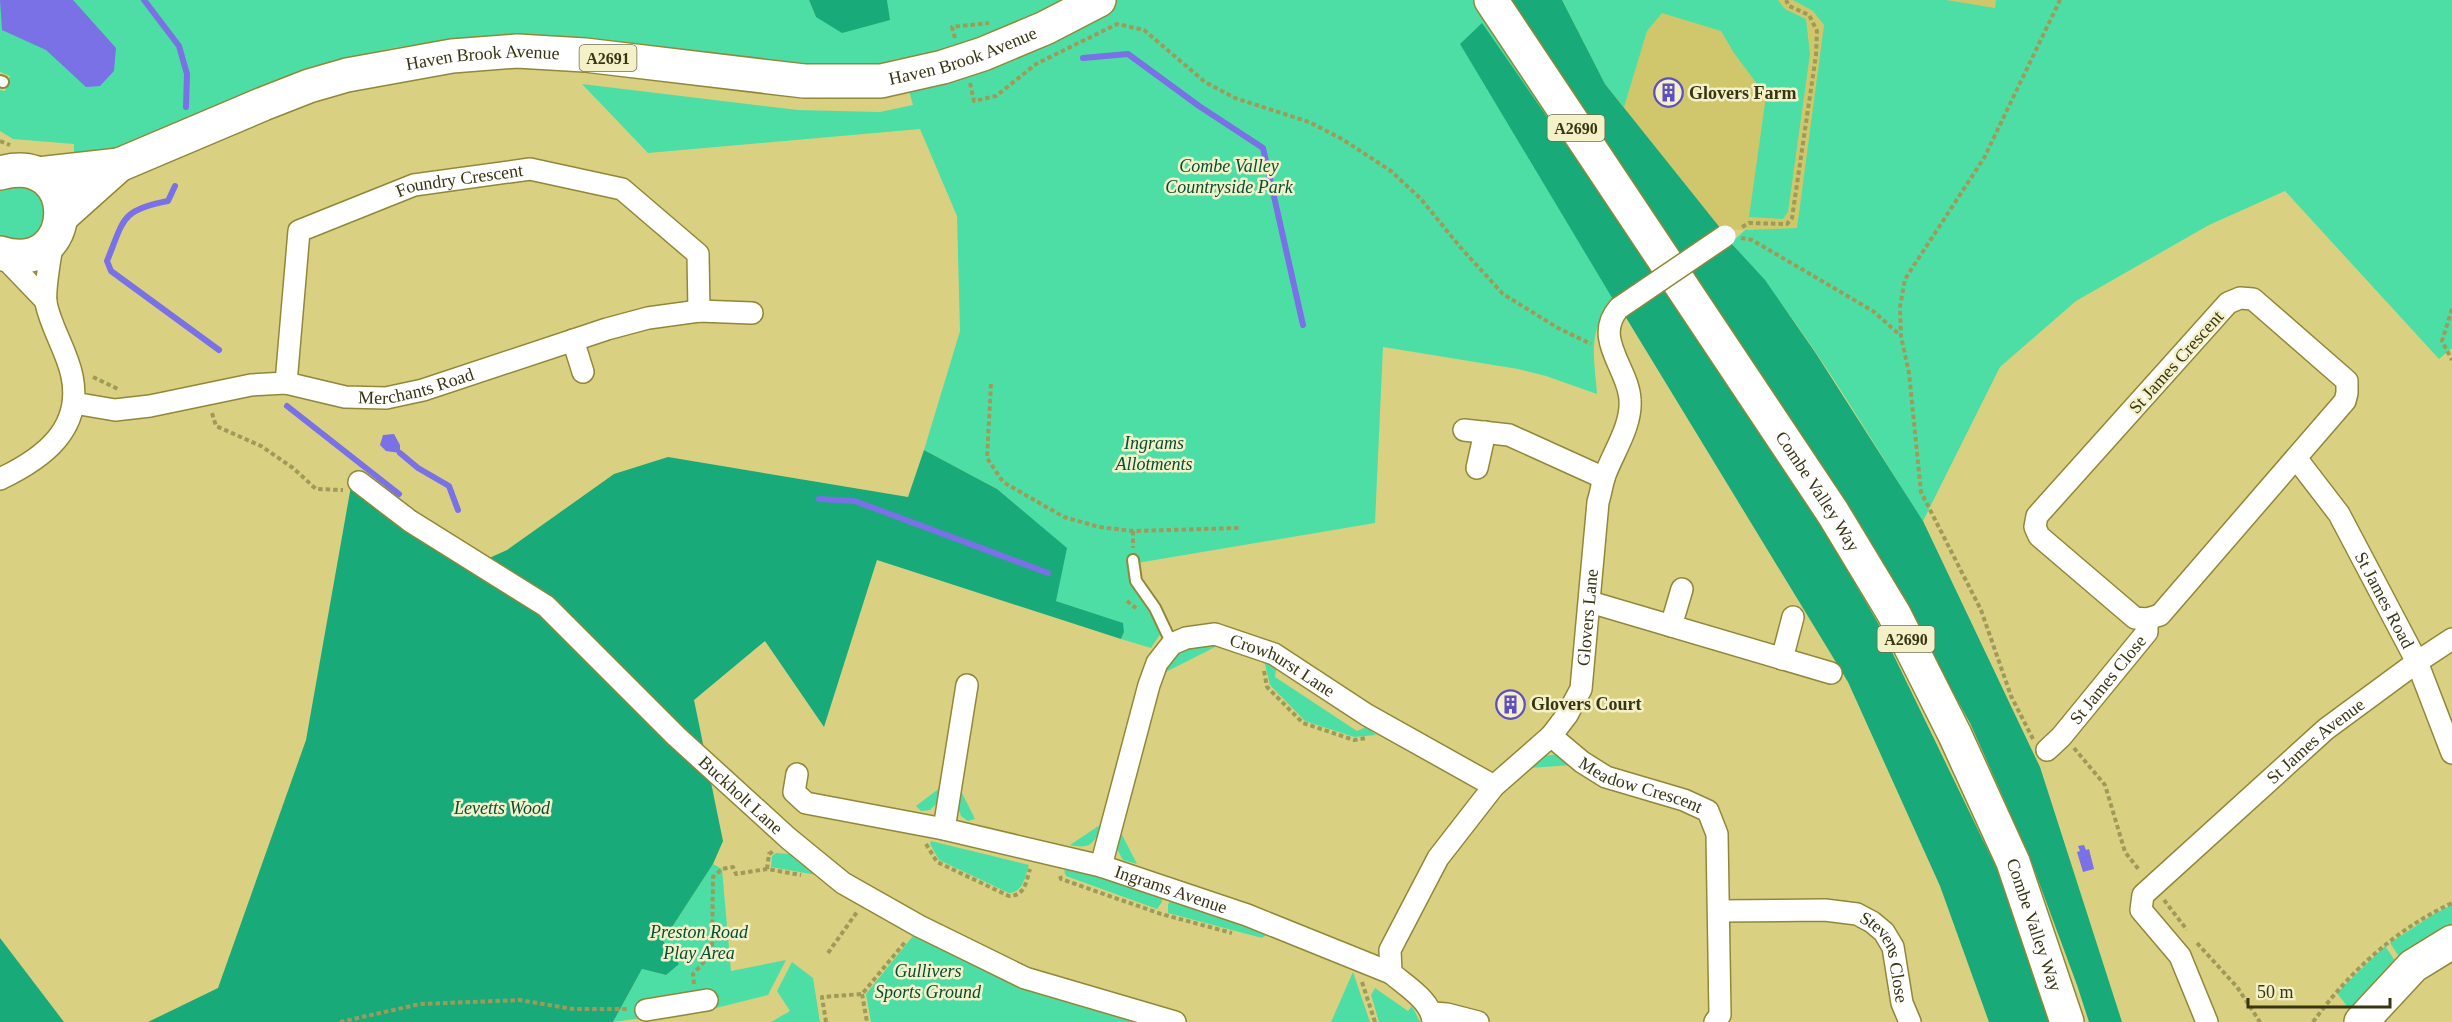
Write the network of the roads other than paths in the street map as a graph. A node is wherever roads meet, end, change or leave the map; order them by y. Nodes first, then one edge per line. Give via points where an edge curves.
1 (1099, 0) edge
2 (1491, 0) edge
3 (119, 165) junction
4 (16, 168) edge
5 (58, 227) junction
6 (1725, 236) road end
7 (0, 253) edge
8 (46, 301) junction
9 (699, 311) junction
10 (752, 313) dead end
11 (573, 340) junction
12 (583, 372) dead end
13 (286, 383) junction
14 (74, 403) junction
15 (2296, 458) junction
16 (1477, 468) dead end
17 (1604, 478) junction
18 (0, 479) edge
19 (359, 482) road end
20 (1133, 560) dead end
21 (1682, 589) dead end
22 (1590, 602) junction
23 (1794, 617) dead end
24 (2147, 619) junction
25 (1671, 626) junction
26 (2452, 639) edge
27 (1172, 644) junction
28 (1782, 658) junction
29 (2416, 662) junction
30 (1832, 673) dead end
31 (967, 685) dead end
32 (1551, 736) junction
33 (2060, 745) road end
34 (2452, 753) edge
35 (797, 774) dead end
36 (1494, 786) junction
37 (935, 828) junction
38 (1101, 866) junction
39 (1719, 910) junction
40 (2452, 942) edge
41 (1391, 973) junction
42 (691, 1007) edge
43 (646, 1010) road end
44 (1433, 1018) edge
45 (1174, 1022) edge
46 (1478, 1022) edge
47 (1715, 1022) edge
48 (1910, 1022) edge
49 (2067, 1022) edge
50 (2207, 1022) edge
51 (2361, 1022) edge

1 - 3 main road, Haven Brook Avenue / A2691 via 983,54 881,81 804,81 517,51 452,56 346,75 309,86
2 - 49 main road, Combe Valley Way / A2690 via 1833,513 1894,614 2013,862
3 - 4 main road, Haven Brook Avenue / A2691
3 - 5 main road, Haven Brook Avenue / A2691
4 - 5 main road via 48,181 56,191 61,203
5 - 7 main road, Haven Brook Avenue via 44,248 33,254
5 - 8 street
6 - 17 street, Glovers Lane, bridge via 1611,317 1612,350 1630,396 1630,413
7 - 8 street
8 - 14 street via 72,376
9 - 10 street, Merchants Road
9 - 11 street, Merchants Road via 648,318
9 - 13 street, Foundry Crescent via 698,254 622,189 530,169 414,185 299,231
11 - 12 street
11 - 13 street, Merchants Road via 423,390 386,398 345,397
13 - 14 street, Merchants Road via 251,385 115,410
14 - 18 street via 55,443 30,465
15 - 24 street, St James Crescent via 2160,615
15 - 24 street, St James Crescent via 2345,401 2347,381 2253,299 2240,298 2228,303 2037,516 2035,527 2039,536 2135,618
15 - 29 street, St James Road via 2339,514
16 - 17 street via 1475,431 1509,435
17 - 22 street, Glovers Lane via 1598,502
19 - 45 street, Buckholt Lane via 410,521 546,606 676,736 843,883 1025,978
20 - 27 lane via 1136,581 1155,608
21 - 25 street
22 - 25 street
22 - 32 street, Glovers Lane via 1581,689 1568,715
23 - 28 street
24 - 33 street, St James Close via 2147,632
25 - 28 street
26 - 29 street, St James Avenue
27 - 36 street, Crowhurst Lane via 1215,634 1274,654
27 - 38 street via 1157,663 1149,685
28 - 30 street
29 - 34 street, St James Road
29 - 50 street, St James Avenue via 2326,729 2143,895 2141,910 2181,956
31 - 37 street
32 - 36 street, Glovers Lane
32 - 39 street, Meadow Crescent via 1606,777 1684,800 1708,812 1718,834
35 - 37 street, Ingrams Avenue via 794,792 806,803
36 - 41 street, Glovers Lane via 1438,858 1390,950
37 - 38 street, Ingrams Avenue
38 - 41 street, Ingrams Avenue via 1247,915
39 - 47 street, Meadow Crescent via 1720,1015
39 - 48 street, Stevens Close via 1825,910 1857,914 1884,932 1893,947 1902,1003
40 - 51 main road via 2413,966
41 - 44 street via 1416,994
42 - 43 street
44 - 46 street via 1447,1014

